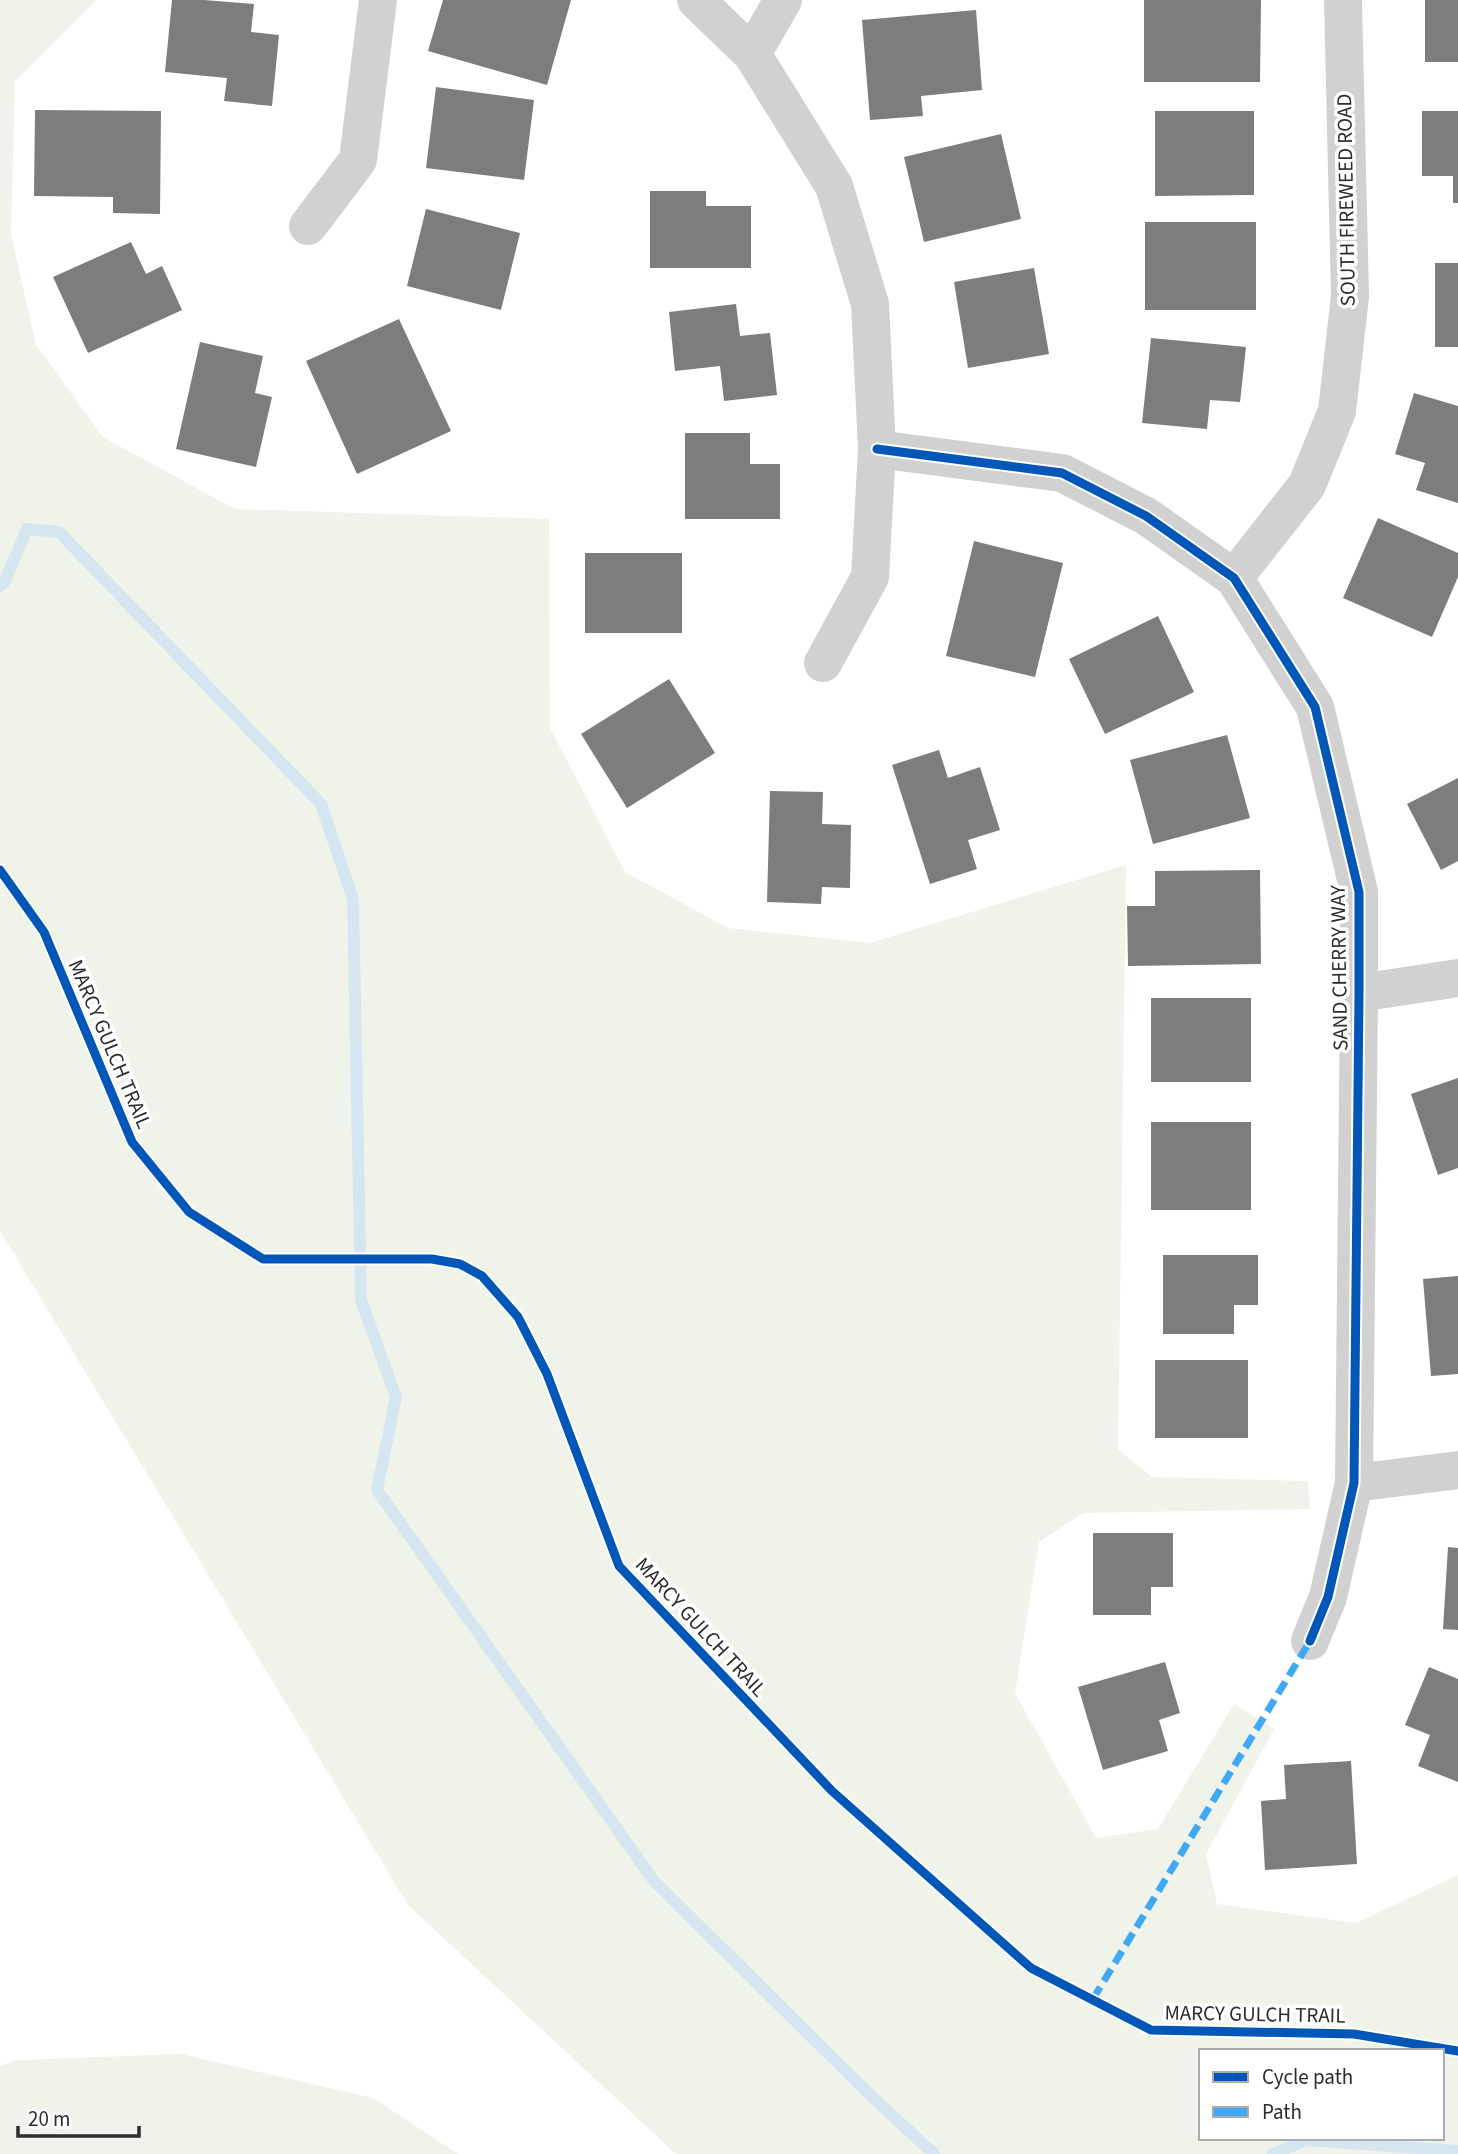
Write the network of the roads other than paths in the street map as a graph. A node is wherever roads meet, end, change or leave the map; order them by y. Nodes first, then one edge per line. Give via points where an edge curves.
1 (378, 0) edge
2 (696, 0) edge
3 (783, 0) edge
4 (1343, 0) edge
5 (752, 54) junction
6 (308, 226) dead end
7 (877, 449) junction
8 (1234, 578) junction
9 (822, 663) dead end
10 (1458, 978) edge
11 (1359, 993) junction
12 (1458, 1470) edge
13 (1354, 1483) junction
14 (1310, 1641) dead end

1 - 6 street via 358,160
2 - 5 street
3 - 5 street
4 - 8 street, SOUTH FIREWEED ROAD via 1350,296 1337,411 1307,485
5 - 7 street via 834,186 870,304
7 - 8 street, SAND CHERRY WAY via 1062,473 1146,516
7 - 9 street via 870,577
8 - 11 street, SAND CHERRY WAY via 1315,707 1359,892
10 - 11 street
11 - 13 street, SAND CHERRY WAY
12 - 13 street
13 - 14 street, SAND CHERRY WAY via 1328,1597

